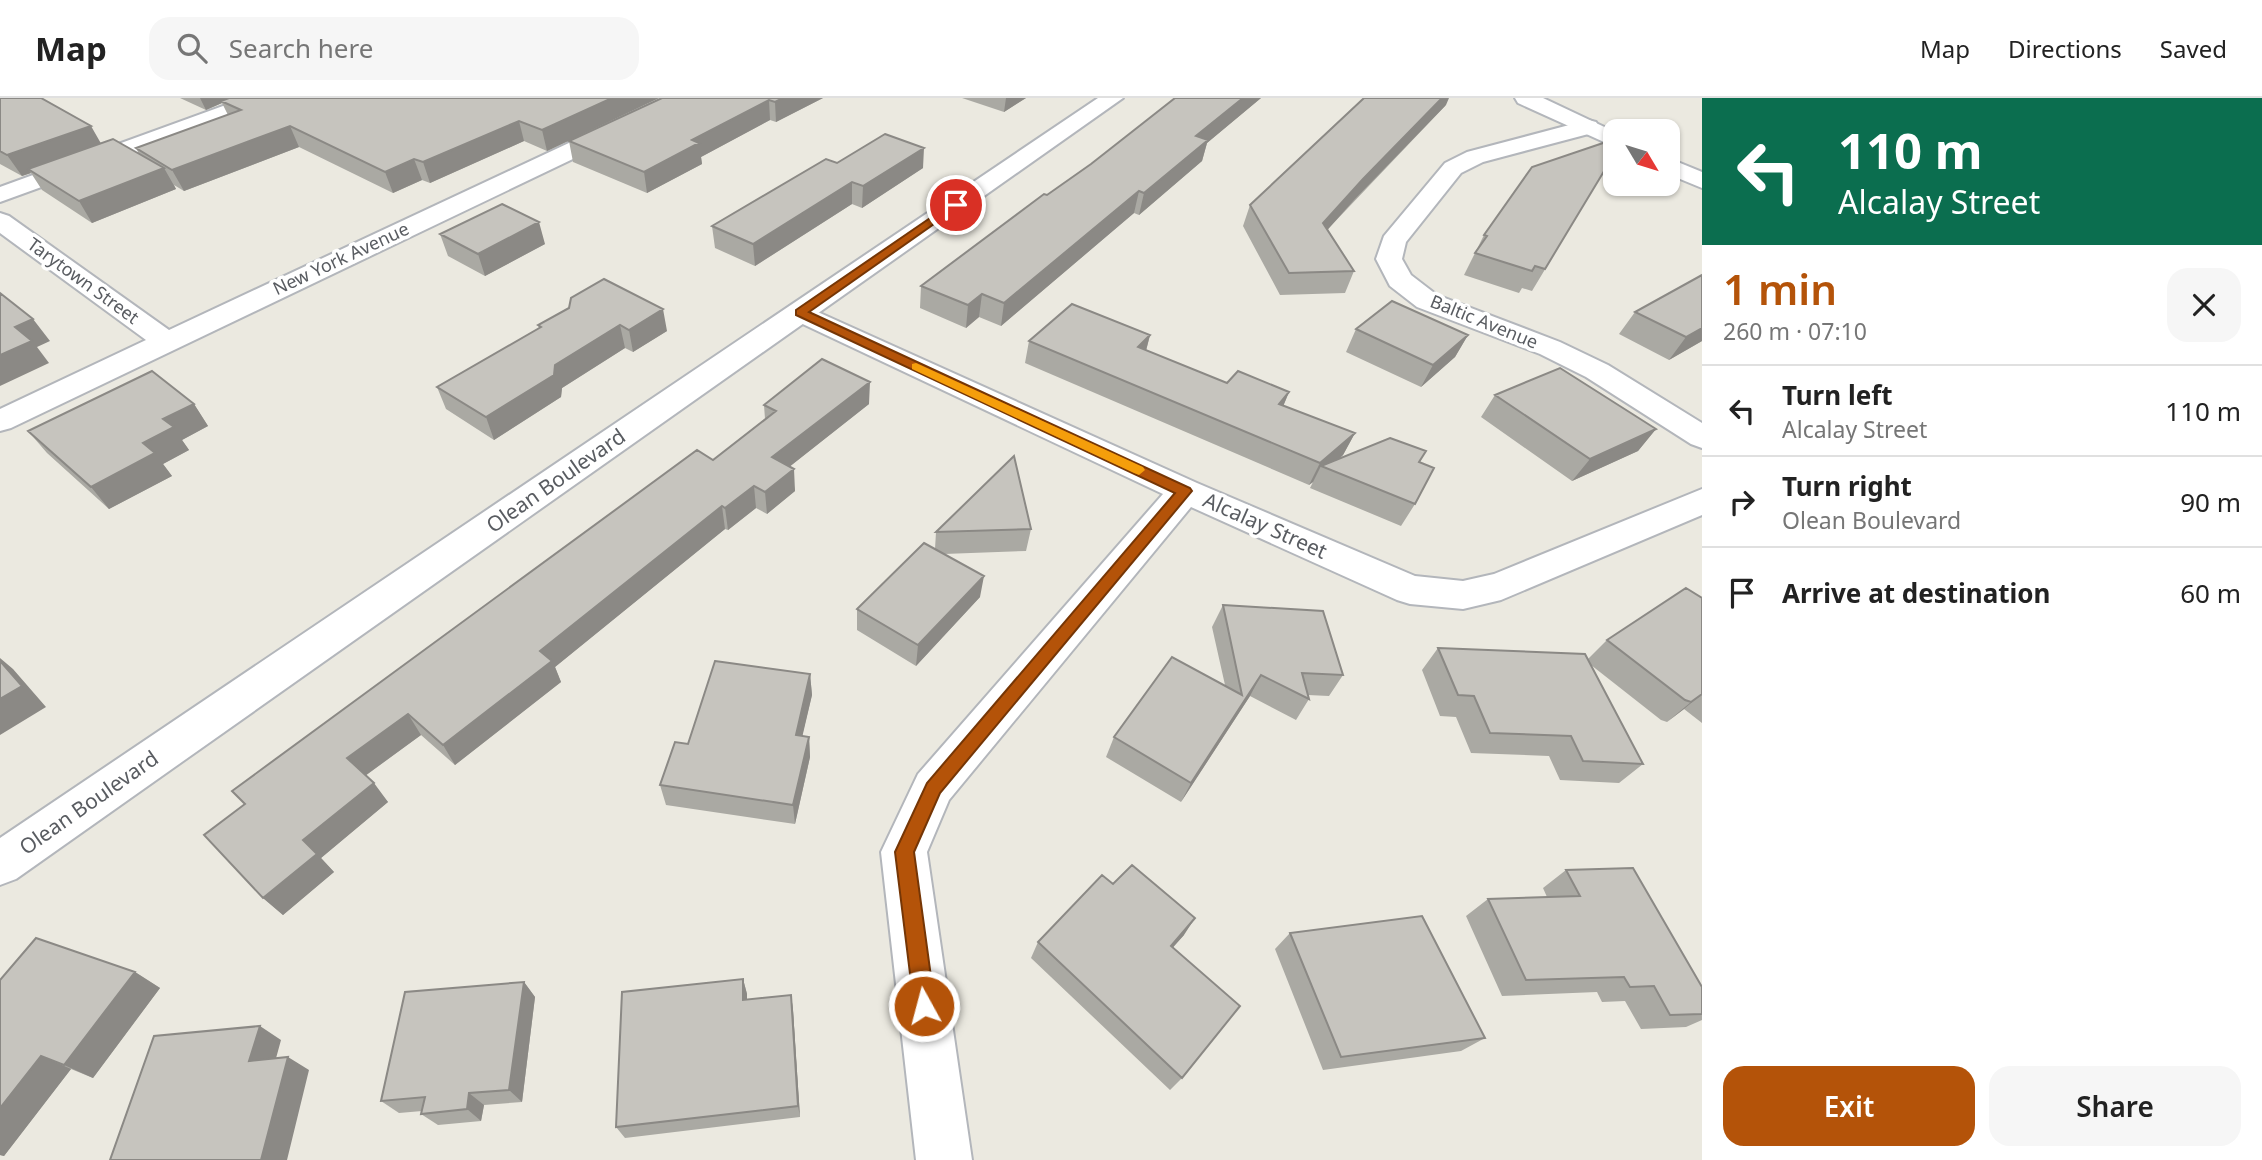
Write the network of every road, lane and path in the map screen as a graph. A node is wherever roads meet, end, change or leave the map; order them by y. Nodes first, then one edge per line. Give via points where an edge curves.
1 (265, 98) edge
2 (682, 98) edge
3 (1112, 98) edge
4 (1526, 98) edge
5 (1588, 127) junction
6 (1603, 134) edge
7 (1680, 171) edge
8 (1702, 181) edge
9 (0, 195) edge
10 (0, 221) edge
11 (800, 312) junction
12 (167, 342) junction
13 (0, 421) edge
14 (1702, 437) edge
15 (1185, 491) junction
16 (1702, 501) edge
17 (0, 864) edge
18 (944, 1160) edge

1 - 9 street
2 - 12 street, New York Avenue
3 - 11 street, Olean Boulevard
4 - 5 street
5 - 6 street
5 - 14 street, Baltic Avenue via 1475,157 1453,168 1393,240 1389,259 1400,280 1427,301 1597,371
7 - 8 street
10 - 12 street, Tarytown Street
11 - 15 street, Alcalay Street
11 - 17 street, Olean Boulevard
12 - 13 street, New York Avenue
15 - 16 street, Alcalay Street via 1410,590 1463,595 1501,586
15 - 18 street via 933,788 904,852

